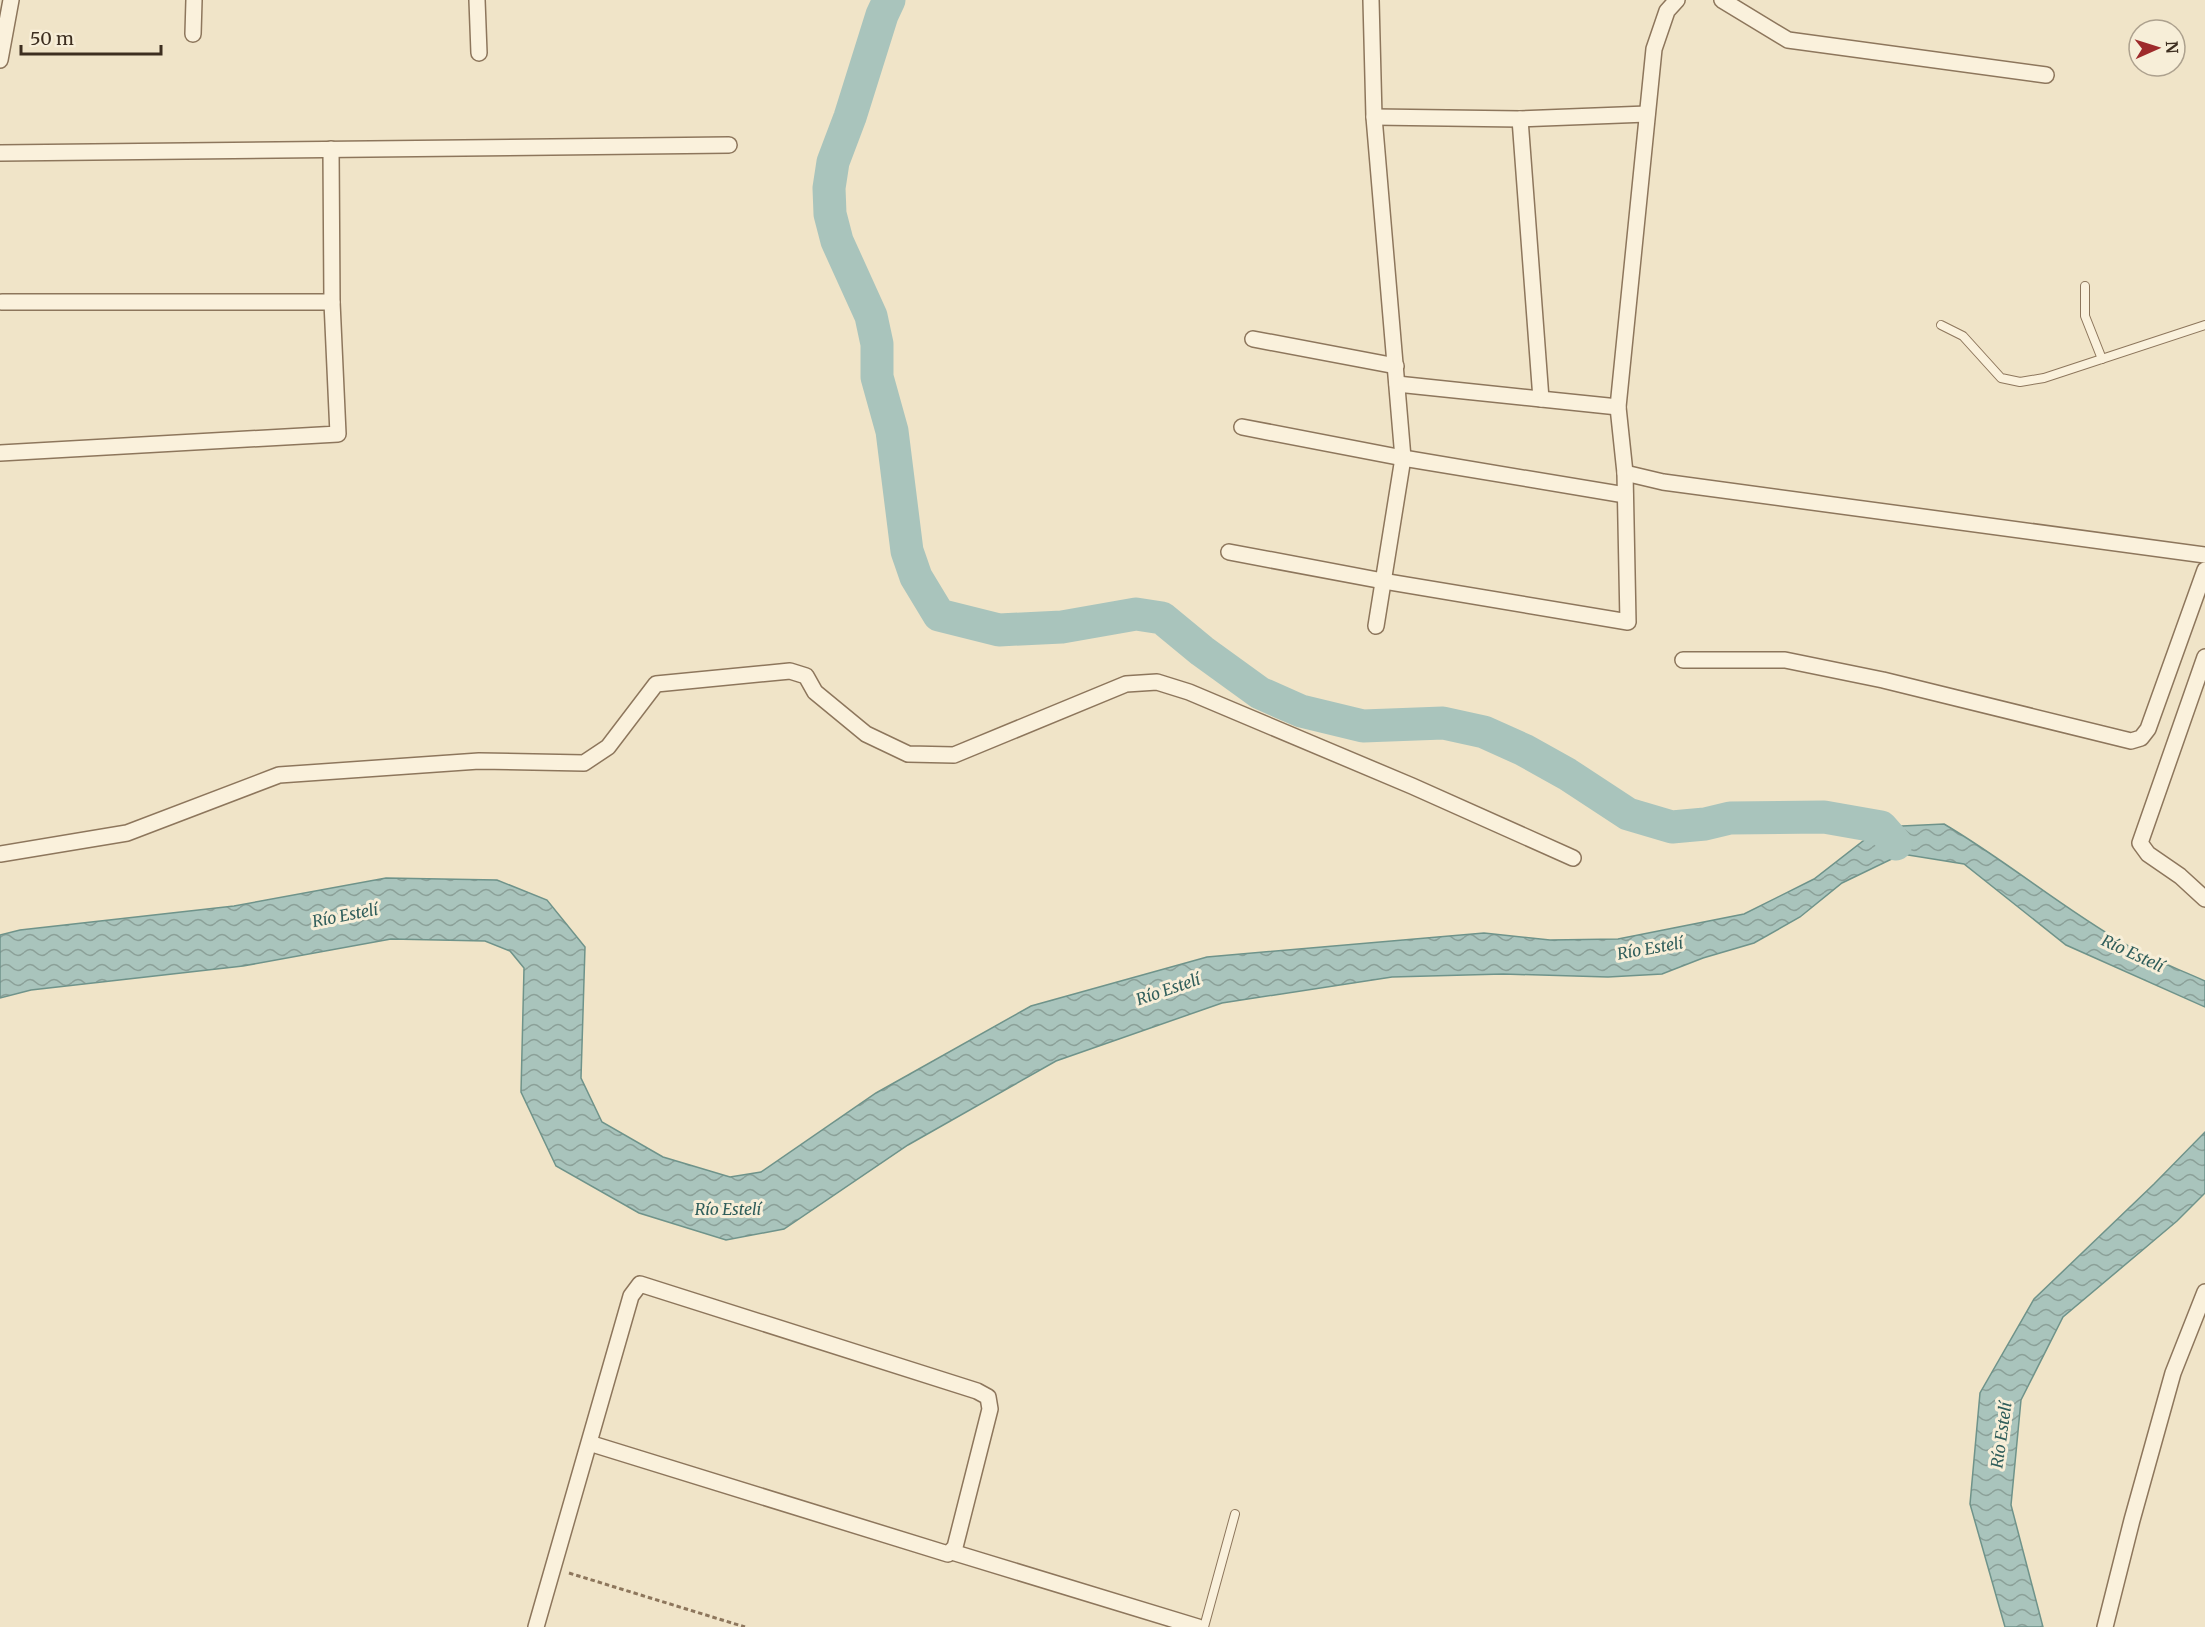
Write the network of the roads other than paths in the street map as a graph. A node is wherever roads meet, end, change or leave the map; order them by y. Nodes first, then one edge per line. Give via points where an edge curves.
1 (11, 0) edge
2 (194, 0) edge
3 (477, 0) edge
4 (1371, 0) edge
5 (1677, 0) edge
6 (1722, 0) edge
7 (3, 22) edge
8 (193, 34) dead end
9 (479, 54) dead end
10 (0, 60) edge
11 (2046, 75) dead end
12 (1647, 114) junction
13 (1374, 117) junction
14 (1520, 120) junction
15 (729, 146) dead end
16 (332, 149) junction
17 (0, 153) edge
18 (2085, 286) dead end
19 (2, 302) dead end
20 (332, 302) junction
21 (1941, 324) dead end
22 (2205, 325) edge
23 (1253, 339) dead end
24 (2102, 359) junction
25 (1396, 366) junction
26 (1397, 384) junction
27 (1541, 399) junction
28 (1618, 407) junction
29 (1242, 427) dead end
30 (0, 453) edge
31 (1403, 458) junction
32 (1625, 472) junction
33 (1625, 495) junction
34 (1229, 552) dead end
35 (2205, 555) edge
36 (2205, 570) edge
37 (1383, 581) junction
38 (1376, 626) dead end
39 (2205, 657) edge
40 (1683, 660) dead end
41 (0, 854) edge
42 (1573, 858) dead end
43 (2205, 899) edge
44 (2205, 1292) edge
45 (589, 1443) junction
46 (1235, 1514) dead end
47 (952, 1552) junction
48 (536, 1627) edge
49 (1198, 1627) edge
50 (1204, 1627) edge
51 (2105, 1627) edge

1 - 7 street
2 - 8 street
3 - 9 street
4 - 13 street
5 - 12 street via 1667,11 1654,49
6 - 11 street via 1788,39
7 - 10 street
12 - 14 street
12 - 28 street
13 - 14 street
13 - 25 street
14 - 27 street
15 - 16 street
16 - 17 street
16 - 20 street
18 - 24 lane via 2085,316
19 - 20 street
20 - 30 street via 338,434
21 - 24 lane via 1963,336 2001,378 2020,382 2044,378
22 - 24 lane
23 - 25 street
25 - 26 street
26 - 27 street
26 - 31 street
27 - 28 street
28 - 32 street
29 - 31 street
31 - 33 street
31 - 37 street
32 - 33 street
32 - 35 street via 1663,482
33 - 37 street via 1628,622
34 - 37 street
36 - 40 street via 2148,729 2141,738 2131,741 1785,660
37 - 38 street
39 - 43 street via 2140,843 2148,854
41 - 42 street via 127,833 279,775 479,761 584,763 608,747 656,684 790,670 806,676 815,692 866,734 908,754 954,754 1126,684 1157,682 1210,700
44 - 51 street via 2173,1373
45 - 47 street via 948,1554
45 - 47 street via 631,1296 640,1284 654,1287 988,1397 990,1409
45 - 48 street
46 - 50 lane
47 - 49 street

